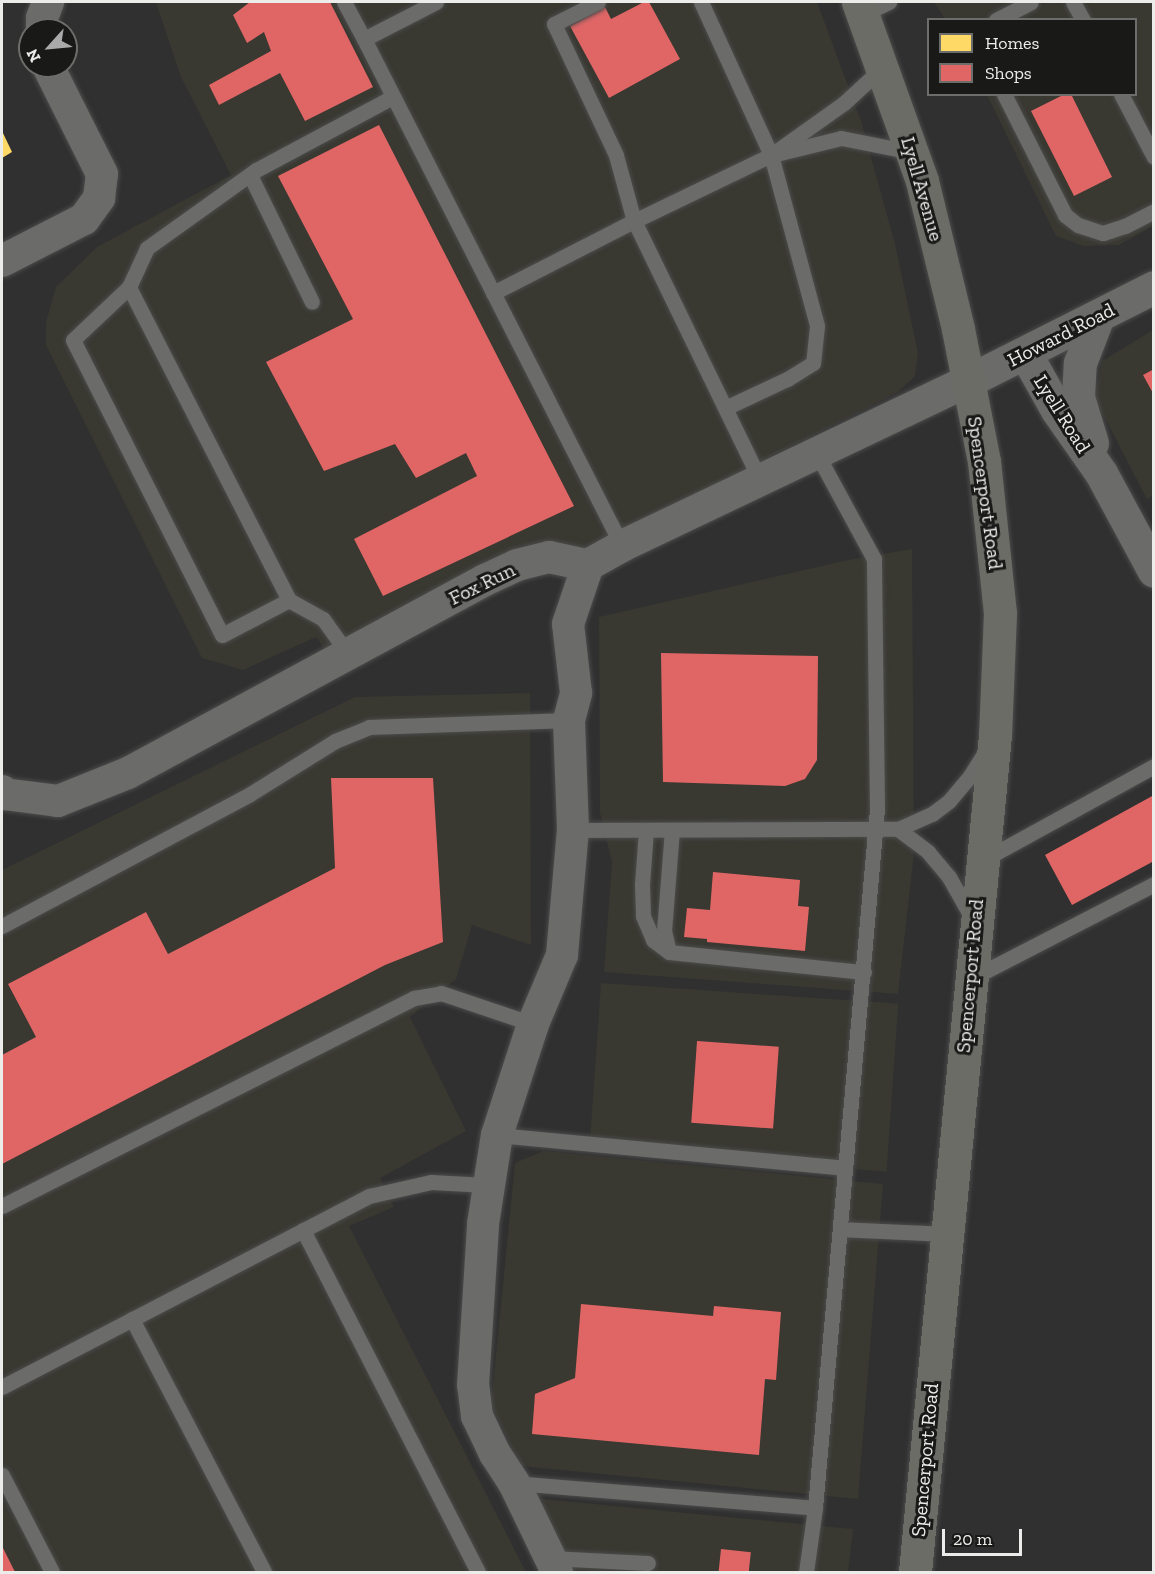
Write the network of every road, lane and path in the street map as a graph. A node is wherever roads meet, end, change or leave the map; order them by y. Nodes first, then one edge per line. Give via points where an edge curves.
1 (48, 2) edge
2 (344, 2) edge
3 (436, 2) edge
4 (598, 2) edge
5 (701, 2) edge
6 (1031, 2) edge
7 (1073, 2) edge
8 (870, 6) edge
9 (42, 18) edge
10 (1000, 18) edge
11 (1082, 18) edge
12 (364, 39) junction
13 (884, 67) junction
14 (54, 78) edge
15 (1005, 96) edge
16 (1122, 96) edge
17 (393, 97) junction
18 (912, 152) junction
19 (771, 155) junction
20 (1154, 157) edge
21 (250, 174) junction
22 (1154, 211) edge
23 (634, 221) junction
24 (2, 261) edge
25 (129, 286) junction
26 (1154, 287) edge
27 (493, 293) junction
28 (312, 302) dead end
29 (1098, 316) junction
30 (1025, 353) junction
31 (968, 381) junction
32 (725, 408) junction
33 (817, 454) junction
34 (1101, 473) junction
35 (760, 480) junction
36 (622, 546) junction
37 (588, 565) junction
38 (1154, 571) edge
39 (289, 600) junction
40 (348, 654) junction
41 (569, 720) junction
42 (995, 735) junction
43 (1154, 766) edge
44 (2, 791) edge
45 (876, 829) junction
46 (898, 829) junction
47 (573, 830) junction
48 (646, 830) junction
49 (672, 830) junction
50 (981, 861) junction
51 (1154, 884) edge
52 (975, 923) junction
53 (2, 926) edge
54 (669, 952) junction
55 (864, 972) junction
56 (970, 979) junction
57 (533, 1024) junction
58 (497, 1135) junction
59 (844, 1168) junction
60 (487, 1185) junction
61 (2, 1206) edge
62 (840, 1229) junction
63 (303, 1230) junction
64 (946, 1234) junction
65 (132, 1319) junction
66 (2, 1387) edge
67 (2, 1475) edge
68 (514, 1483) junction
69 (815, 1508) junction
70 (648, 1563) dead end
71 (554, 1565) edge
72 (52, 1572) edge
73 (264, 1572) edge
74 (478, 1572) edge
75 (806, 1572) edge
76 (915, 1572) edge

1 - 9 street
2 - 12 lane
3 - 12 lane
4 - 23 lane via 554,24 616,155
5 - 19 lane
6 - 10 lane
7 - 11 lane
8 - 13 main road, Lyell Avenue
12 - 17 lane
13 - 18 main road, Lyell Avenue
13 - 19 lane via 844,103
14 - 24 street via 102,174 99,198 84,219
15 - 22 lane via 1071,220 1103,233
16 - 20 lane
17 - 21 lane
17 - 27 lane
18 - 19 lane via 841,138
18 - 31 main road, Lyell Avenue
19 - 23 lane
19 - 32 lane via 817,326 813,363
21 - 25 lane via 147,248
21 - 28 lane
23 - 27 lane
23 - 32 lane
25 - 39 lane
25 - 39 lane via 73,340 222,635
26 - 29 street, Howard Road
27 - 36 lane
29 - 30 street, Howard Road
29 - 34 street, Lyell Road via 1080,363 1078,397
30 - 31 street, Howard Road
30 - 34 street, Lyell Road via 1057,410
31 - 33 street
31 - 42 main road, Spencerport Road via 984,460 999,613
32 - 35 lane
33 - 35 street
33 - 45 lane via 874,559
34 - 38 street, Lyell Road
35 - 36 street
36 - 37 street
37 - 40 street, Fox Run via 549,557 517,565
37 - 41 street via 568,624 576,693
39 - 40 lane via 323,619
40 - 44 street, Fox Run via 128,773 58,801
41 - 47 street
41 - 53 lane via 369,727 335,741 250,794
42 - 46 lane via 949,801 932,814
42 - 50 main road, Spencerport Road
43 - 50 lane
45 - 46 lane
45 - 49 lane
45 - 55 lane
46 - 52 lane via 928,852 949,877
47 - 48 lane
47 - 57 street via 562,955
48 - 49 lane
48 - 54 lane via 643,916 653,940
49 - 54 lane via 664,924
50 - 52 main road, Spencerport Road
51 - 56 lane
52 - 56 main road, Spencerport Road
54 - 55 lane
55 - 59 lane
56 - 64 main road, Spencerport Road
57 - 58 street
57 - 61 lane via 441,993 414,998
58 - 59 lane
58 - 60 street
59 - 62 lane
60 - 63 lane via 431,1182 394,1189 369,1196
60 - 68 street via 473,1384 477,1416
62 - 64 lane
62 - 69 lane
63 - 65 lane
63 - 74 lane
64 - 76 main road, Spencerport Road
65 - 66 lane
65 - 73 lane
67 - 72 lane
68 - 69 lane
68 - 71 street
69 - 75 lane
70 - 71 lane

